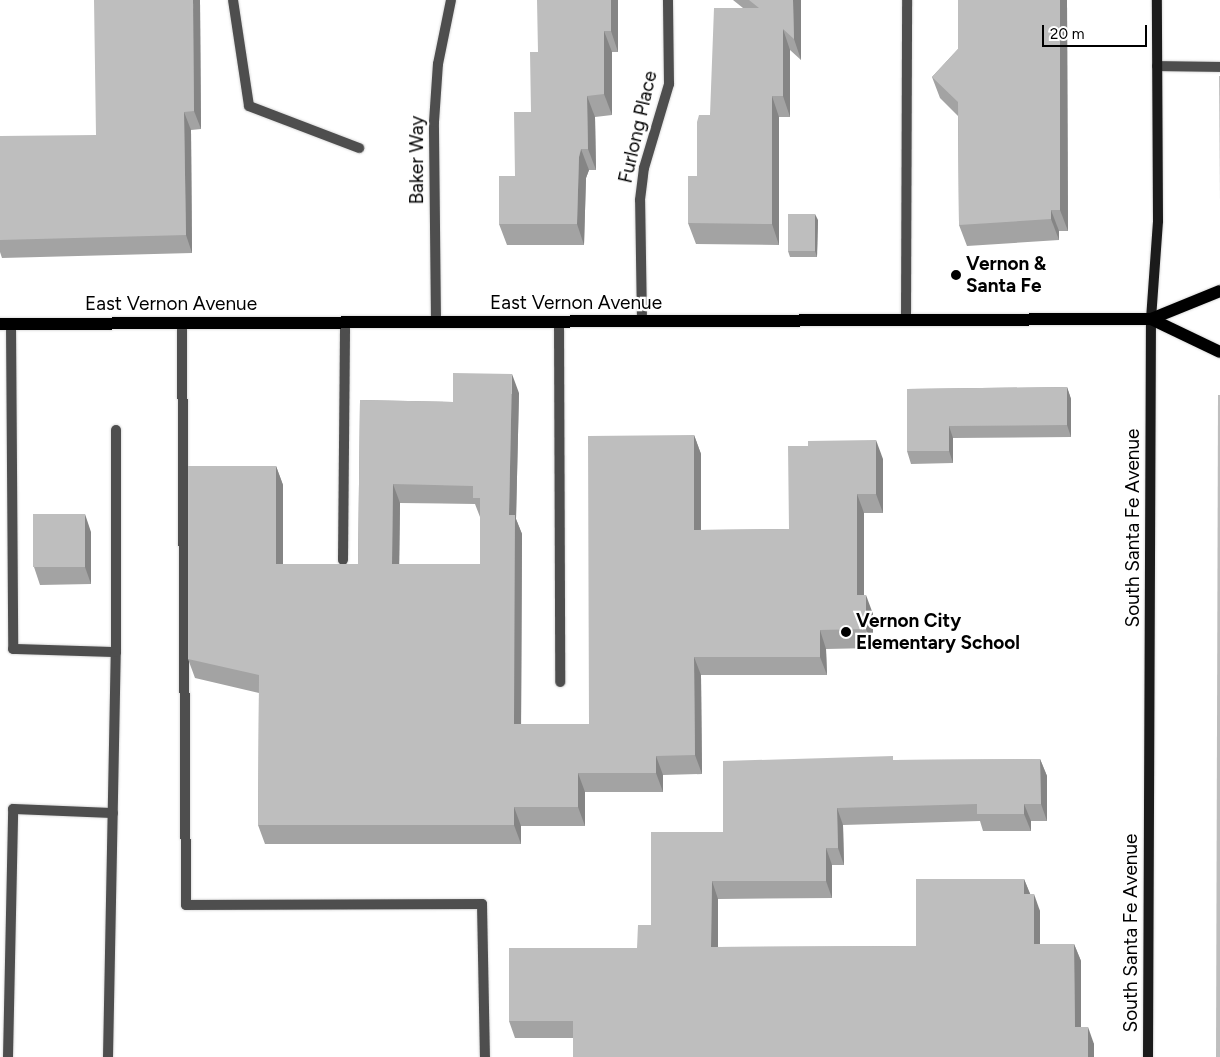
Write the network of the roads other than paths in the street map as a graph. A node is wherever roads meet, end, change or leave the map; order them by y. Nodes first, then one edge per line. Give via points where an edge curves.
1 (233, 0) edge
2 (451, 0) edge
3 (668, 0) edge
4 (907, 0) edge
5 (1157, 0) edge
6 (1158, 66) junction
7 (1220, 67) edge
8 (359, 148) dead end
9 (1220, 291) edge
10 (1151, 319) junction
11 (906, 320) junction
12 (559, 321) junction
13 (642, 321) junction
14 (345, 322) junction
15 (436, 322) junction
16 (182, 323) junction
17 (6, 324) edge
18 (1220, 352) edge
19 (116, 430) dead end
20 (343, 560) dead end
21 (116, 652) junction
22 (560, 682) dead end
23 (113, 813) junction
24 (8, 1057) edge
25 (108, 1057) edge
26 (485, 1057) edge
27 (1148, 1057) edge

1 - 8 street via 249,106
2 - 15 street, Baker Way via 438,64 434,122
3 - 13 street, Furlong Place via 669,84 644,168 640,200
4 - 11 street
5 - 6 main road, South Santa Fe Avenue
6 - 7 street
6 - 10 main road, South Santa Fe Avenue via 1158,221
9 - 10 main road
10 - 11 main road, East Vernon Avenue
10 - 18 main road
10 - 27 main road, South Santa Fe Avenue
11 - 13 main road, East Vernon Avenue
12 - 13 main road, East Vernon Avenue
12 - 15 main road, East Vernon Avenue
12 - 22 street
14 - 15 main road, East Vernon Avenue
14 - 16 main road, East Vernon Avenue
14 - 20 street
16 - 17 main road, East Vernon Avenue
16 - 26 street via 186,905 482,904
17 - 21 street via 13,649
19 - 21 street
21 - 23 street
23 - 24 street via 13,809
23 - 25 street

